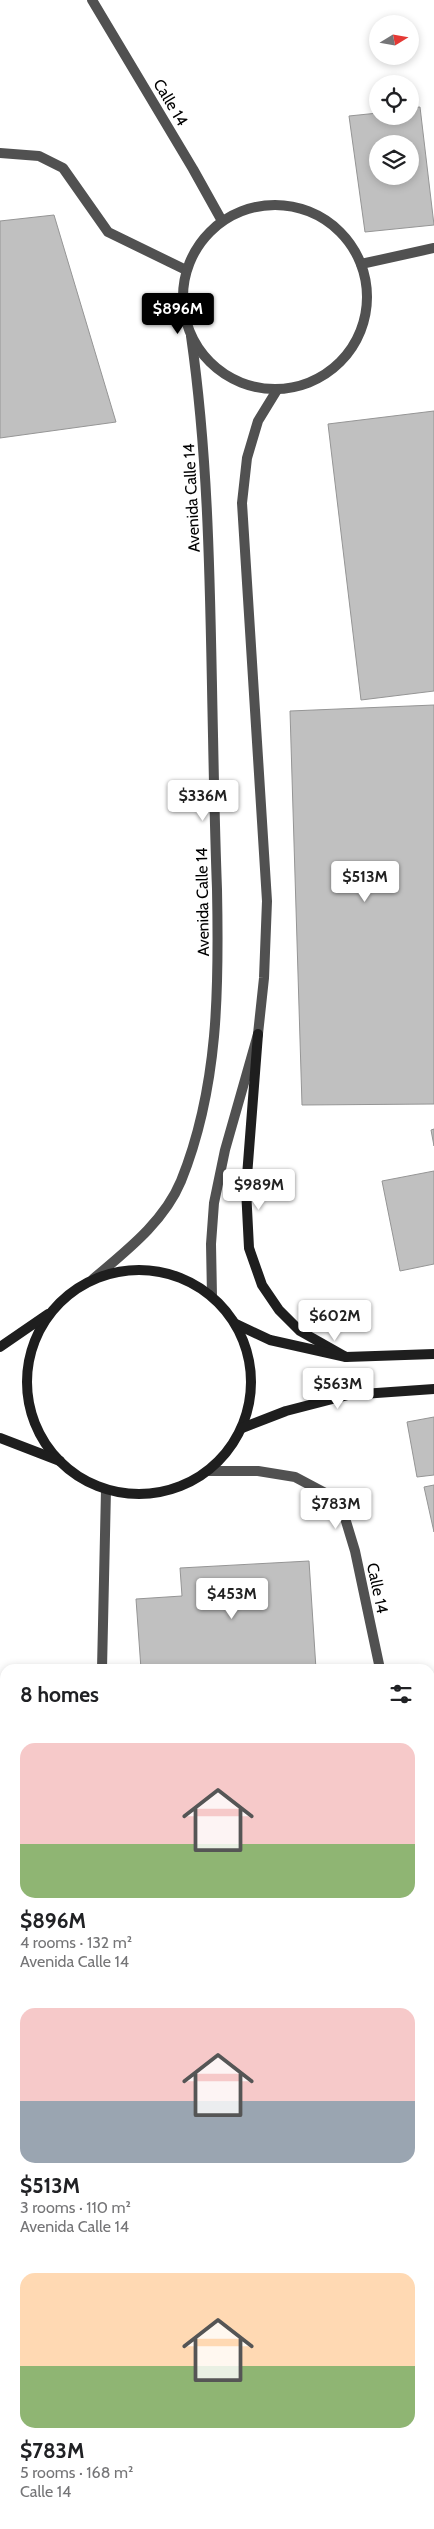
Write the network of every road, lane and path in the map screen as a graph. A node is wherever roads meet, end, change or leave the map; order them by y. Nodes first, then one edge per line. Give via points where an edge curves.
1 (92, 0) edge
2 (0, 153) edge
3 (222, 221) junction
4 (434, 248) edge
5 (361, 264) junction
6 (186, 270) junction
7 (191, 336) junction
8 (277, 390) junction
9 (258, 1034) junction
10 (93, 1279) junction
11 (212, 1296) junction
12 (51, 1312) junction
13 (236, 1324) junction
14 (0, 1347) edge
15 (434, 1354) edge
16 (346, 1358) junction
17 (434, 1389) edge
18 (242, 1428) junction
19 (0, 1438) edge
20 (60, 1461) junction
21 (209, 1471) junction
22 (106, 1490) junction
23 (102, 1664) edge
24 (379, 1664) edge

1 - 3 street, Calle 14
2 - 6 street via 39,156 63,168 108,232
3 - 5 street via 252,207 285,205 317,214 344,235
3 - 6 street via 200,242
4 - 5 street
5 - 8 street via 367,292 364,322 352,349 332,371 306,385
6 - 7 street via 182,303
7 - 8 street via 206,359 226,376 250,387
7 - 10 street, Avenida Calle 14 via 200,397 207,504 218,959 212,1062 196,1133 180,1183 157,1220
8 - 9 street via 258,421 242,503 267,901
9 - 11 street via 225,1150 214,1203
9 - 16 main road via 246,1190 249,1248 262,1285 279,1310 300,1331
10 - 11 main road via 117,1270 142,1269 167,1273 191,1282
10 - 12 main road via 70,1293
11 - 13 main road
12 - 14 main road
12 - 20 main road via 34,1344 27,1388 32,1415 43,1440
13 - 16 main road via 270,1340
13 - 18 main road via 252,1375 250,1402
15 - 16 main road
17 - 18 main road via 348,1395 286,1411
18 - 21 main road via 227,1452
19 - 20 main road
20 - 22 main road via 81,1478
21 - 22 main road via 186,1485 159,1493 132,1494
21 - 24 street, Calle 14 via 258,1471 295,1477 327,1494 345,1518
22 - 23 street

